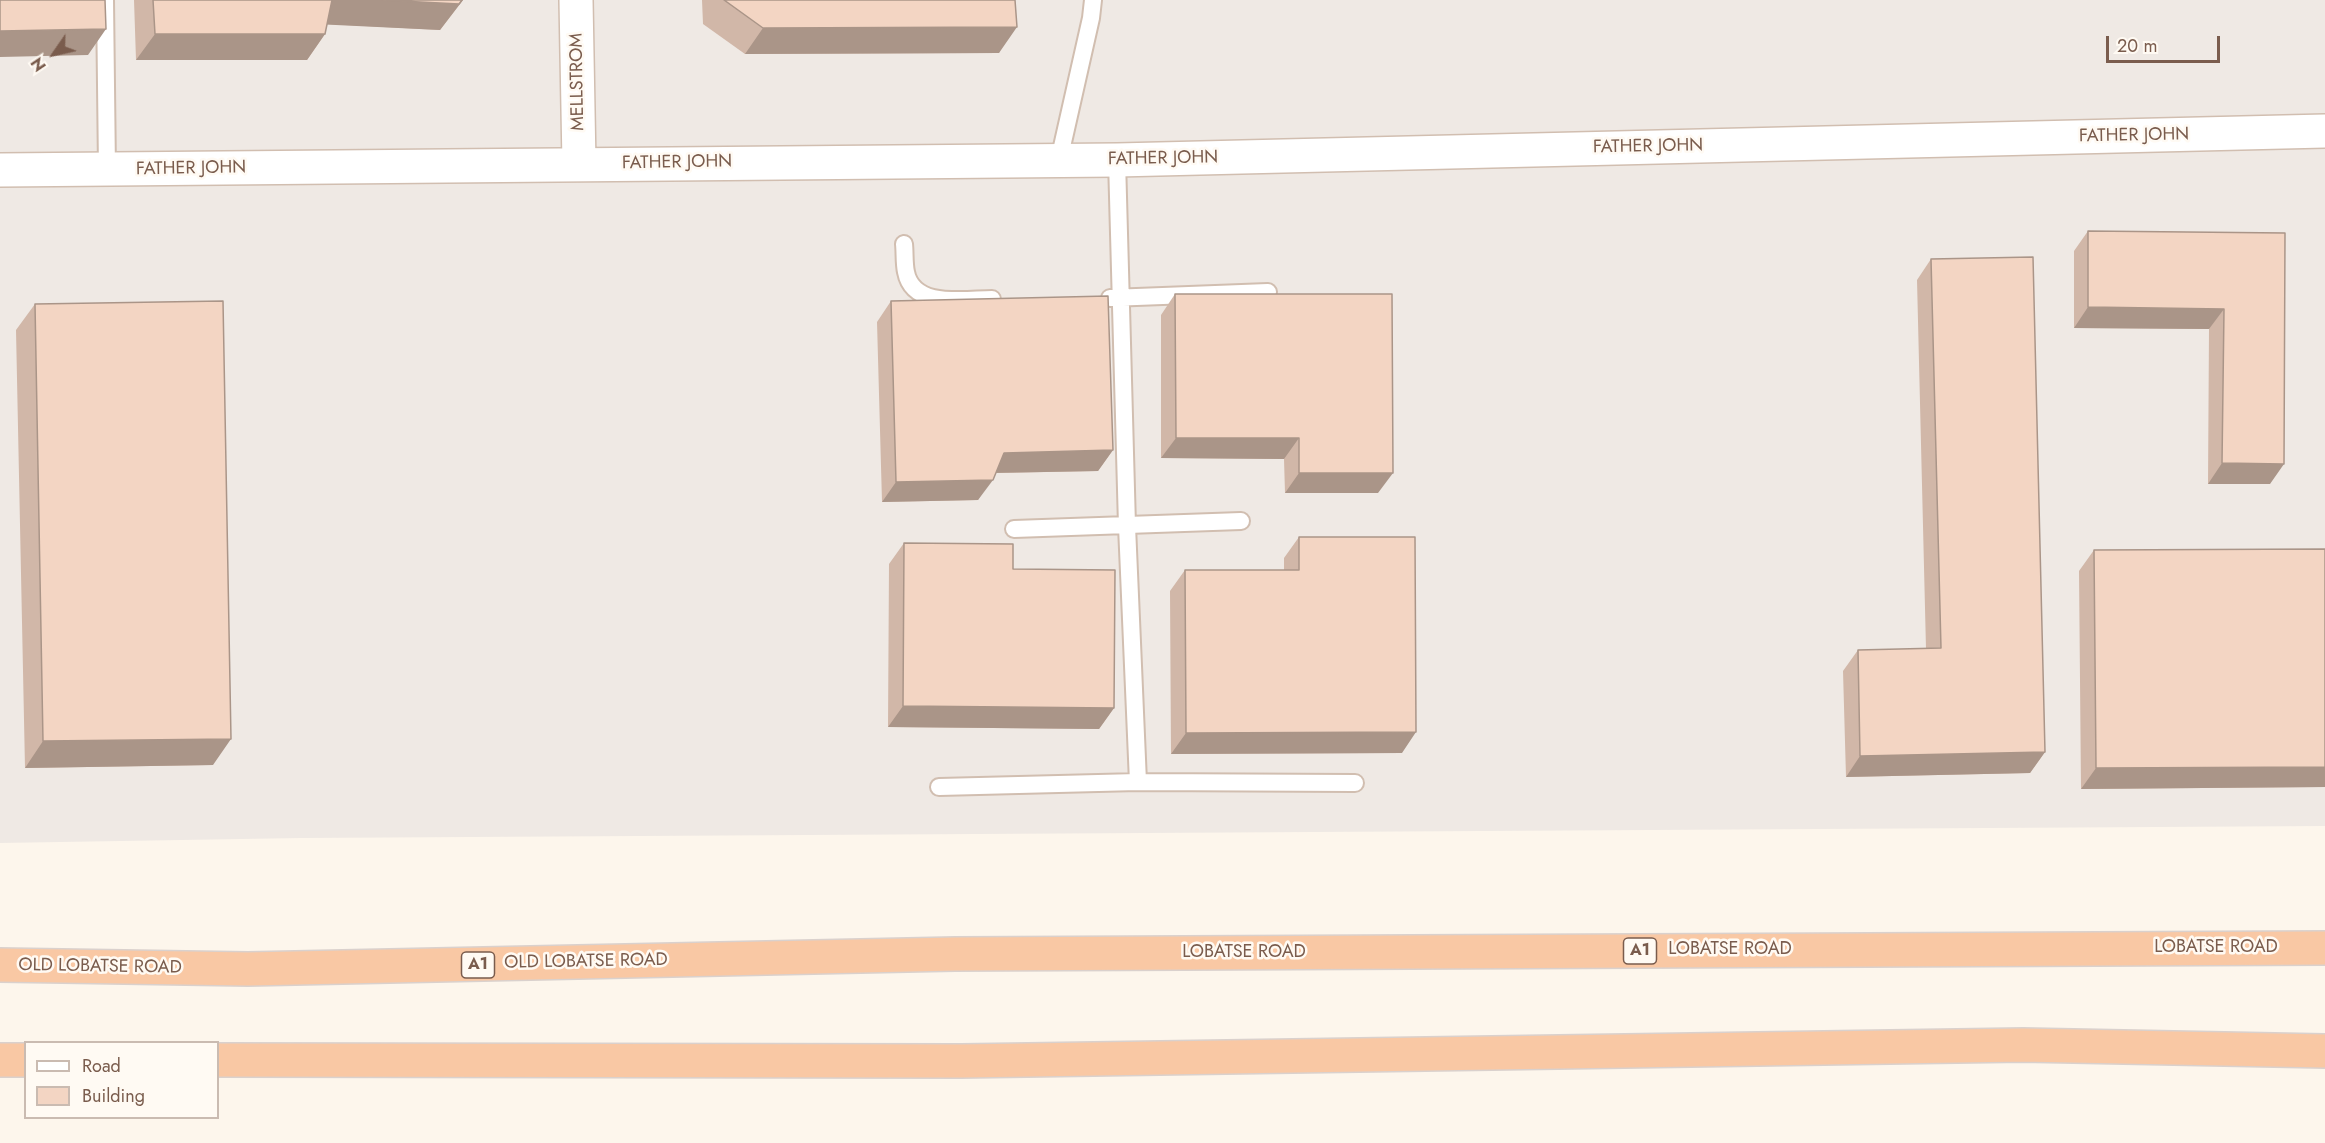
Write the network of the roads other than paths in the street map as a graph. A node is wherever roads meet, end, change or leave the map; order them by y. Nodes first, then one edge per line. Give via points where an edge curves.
1 (105, 0) edge
2 (576, 0) edge
3 (1093, 0) edge
4 (2325, 131) edge
5 (1059, 160) junction
6 (1117, 160) junction
7 (579, 164) junction
8 (0, 170) edge
9 (107, 170) junction
10 (904, 244) dead end
11 (1268, 292) edge
12 (1097, 298) edge
13 (1121, 298) junction
14 (1003, 299) edge
15 (1241, 521) dead end
16 (1127, 526) junction
17 (1014, 529) dead end
18 (1138, 782) junction
19 (1355, 783) dead end
20 (939, 787) dead end
21 (2325, 948) edge
22 (955, 954) joint
23 (0, 965) edge
24 (2325, 1051) edge
25 (0, 1060) edge
26 (24, 1060) edge
27 (219, 1060) edge

1 - 9 lane
2 - 7 street, MELLSTROM
3 - 5 lane
4 - 6 street, FATHER JOHN
5 - 6 street, FATHER JOHN
5 - 7 street, FATHER JOHN
6 - 13 lane
7 - 9 street, FATHER JOHN
8 - 9 street, FATHER JOHN
10 - 14 lane via 906,274 913,289 933,299
11 - 13 lane
12 - 13 lane
13 - 16 lane
15 - 16 lane
16 - 17 lane
16 - 18 lane
18 - 19 lane
18 - 20 lane
21 - 22 highway, LOBATSE ROAD / A1
22 - 23 highway, OLD LOBATSE ROAD / A1 via 248,969
24 - 27 highway via 2023,1045 961,1061
25 - 26 highway

